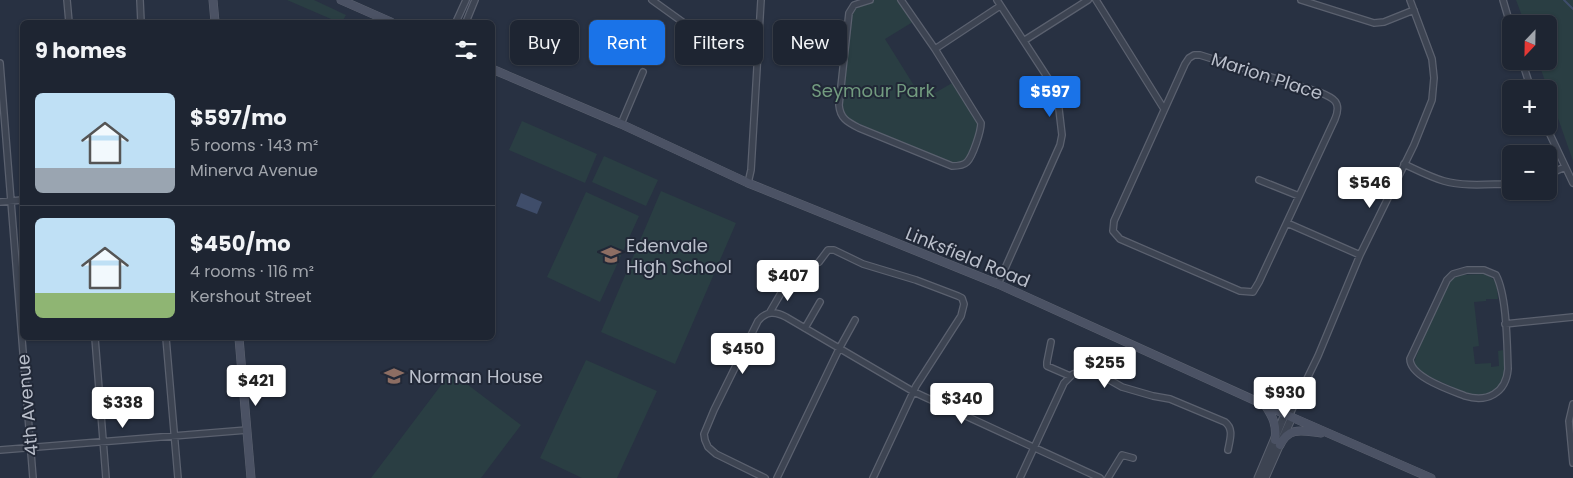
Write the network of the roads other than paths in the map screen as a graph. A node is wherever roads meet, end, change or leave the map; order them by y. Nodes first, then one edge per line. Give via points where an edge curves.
1 (67, 0) edge
2 (140, 0) edge
3 (213, 0) edge
4 (341, 0) edge
5 (466, 0) edge
6 (475, 0) edge
7 (652, 0) edge
8 (761, 0) edge
9 (870, 0) edge
10 (901, 0) edge
11 (997, 0) edge
12 (1088, 0) edge
13 (1096, 0) edge
14 (1301, 0) edge
15 (1410, 0) edge
16 (1503, 0) edge
17 (1000, 6) junction
18 (1414, 10) junction
19 (1507, 15) edge
20 (69, 20) edge
21 (141, 20) edge
22 (215, 20) edge
23 (386, 20) edge
24 (457, 20) edge
25 (467, 20) edge
26 (680, 20) edge
27 (760, 20) edge
28 (1025, 40) junction
29 (935, 49) junction
30 (0, 64) edge
31 (757, 65) edge
32 (495, 70) edge
33 (643, 72) dead end
34 (1164, 109) junction
35 (621, 124) junction
36 (1550, 135) edge
37 (1404, 164) junction
38 (1565, 167) junction
39 (1557, 170) edge
40 (1259, 180) dead end
41 (748, 183) junction
42 (1573, 183) edge
43 (1502, 184) edge
44 (1299, 196) junction
45 (20, 200) edge
46 (11, 201) junction
47 (0, 202) edge
48 (1287, 223) junction
49 (1360, 255) junction
50 (819, 262) dead end
51 (788, 281) dead end
52 (998, 284) junction
53 (820, 302) dead end
54 (20, 312) edge
55 (770, 312) junction
56 (1573, 317) edge
57 (855, 320) dead end
58 (1505, 324) junction
59 (805, 328) junction
60 (22, 340) edge
61 (94, 340) edge
62 (166, 340) edge
63 (239, 340) edge
64 (1051, 342) dead end
65 (839, 349) junction
66 (1070, 376) junction
67 (914, 392) junction
68 (1573, 404) edge
69 (1265, 405) junction
70 (1289, 416) junction
71 (247, 430) junction
72 (1332, 435) junction
73 (174, 436) junction
74 (103, 441) junction
75 (1278, 442) junction
76 (31, 447) junction
77 (1035, 447) junction
78 (0, 450) edge
79 (1228, 450) dead end
80 (1133, 458) dead end
81 (1573, 463) edge
82 (33, 478) edge
83 (106, 478) edge
84 (178, 478) edge
85 (251, 478) edge
86 (765, 478) edge
87 (777, 478) edge
88 (873, 478) edge
89 (1020, 478) edge
90 (1100, 478) edge
91 (1108, 478) edge
92 (1258, 478) edge
93 (1265, 478) edge
94 (1431, 478) edge

1 - 20 street
2 - 21 street
3 - 22 main road
4 - 23 main road
5 - 24 street
6 - 25 street
7 - 26 street
8 - 27 street
9 - 29 street via 854,5 849,13 838,105 842,116 859,128 952,166 960,166 970,159 981,123
10 - 29 street
11 - 17 street
12 - 28 street
13 - 34 street
14 - 18 street via 1374,23
15 - 18 street
16 - 19 street
17 - 28 street
17 - 29 street
18 - 37 street via 1432,59 1434,78 1429,110
28 - 52 street via 1056,92 1062,135
30 - 46 street, 4th Avenue
31 - 41 street
32 - 35 main road, Linksfield Road
33 - 35 street
34 - 44 street, Marion Place via 1185,64 1189,58 1200,55 1329,96 1335,100 1338,111
34 - 48 street, Marion Place via 1114,221 1112,227 1120,239 1247,293 1255,289
35 - 41 main road, Linksfield Road
36 - 38 street
37 - 43 street via 1434,178 1455,183
37 - 49 street
38 - 39 street
38 - 42 street
40 - 44 street
41 - 52 main road, Linksfield Road
44 - 48 street, Marion Place
45 - 46 street
46 - 47 street
46 - 54 street, 4th Avenue
48 - 49 street
49 - 70 street
50 - 67 street via 828,250 834,250 863,264 962,298 962,313
51 - 55 street
52 - 69 main road, Linksfield Road
53 - 59 street
55 - 59 street via 782,314
55 - 86 street via 758,321 704,434 708,447 716,454
56 - 58 street
57 - 65 street
58 - 58 street via 1508,376 1503,387 1491,396 1478,399 1465,396 1412,369 1410,359 1452,274 1484,270 1496,275 1501,287
59 - 65 street
60 - 76 street, 4th Avenue
61 - 74 street
62 - 73 street
63 - 71 main road
64 - 66 street via 1047,366
65 - 67 street
65 - 87 street
66 - 77 street
66 - 79 street via 1092,370 1122,387 1170,399 1225,422 1231,430
67 - 77 street
67 - 88 street
68 - 81 street via 1569,421
69 - 70 main road, Linksfield Road
69 - 75 main road via 1274,419
70 - 72 main road, Linksfield Road
70 - 75 street
71 - 73 street
71 - 85 main road
72 - 75 main road via 1297,429
72 - 94 main road, Linksfield Road
73 - 74 street
73 - 84 street
74 - 76 street
74 - 83 street
75 - 92 street
75 - 93 street
76 - 78 street
76 - 82 street, 4th Avenue
77 - 89 street
77 - 90 street
80 - 91 street via 1122,455

